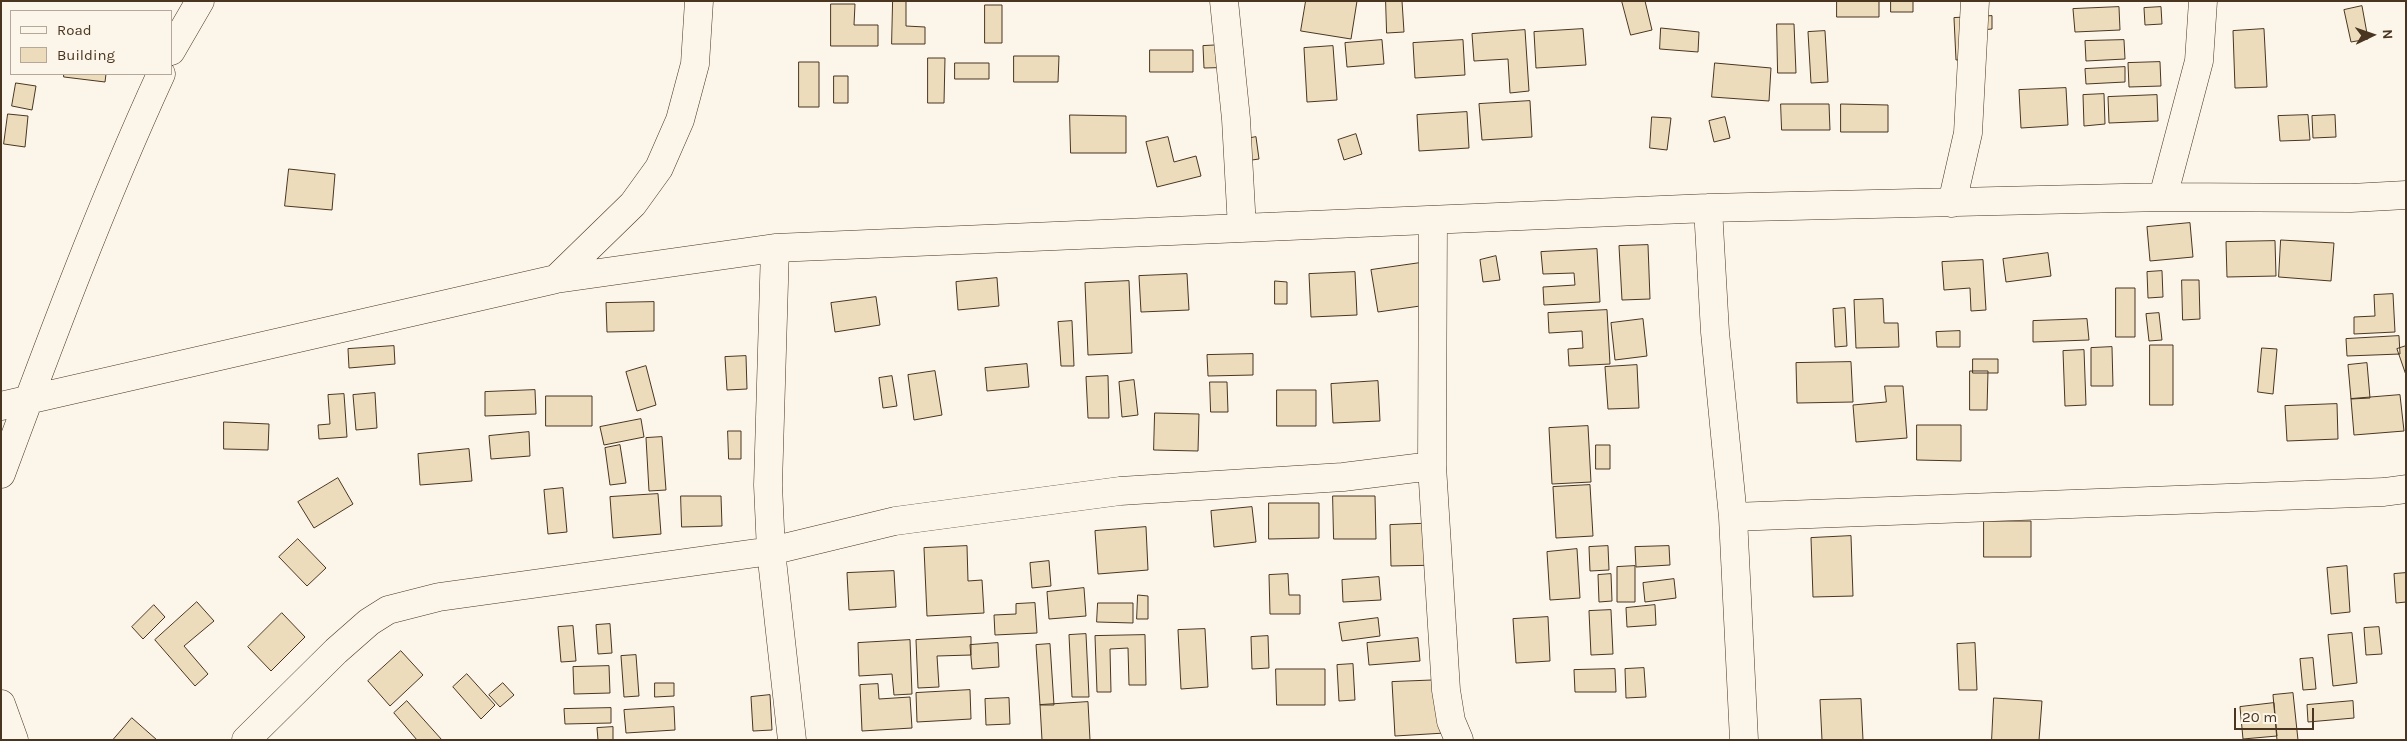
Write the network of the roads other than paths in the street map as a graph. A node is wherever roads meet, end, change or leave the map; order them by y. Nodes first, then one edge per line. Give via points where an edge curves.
1 (200, 1) edge
2 (699, 1) edge
3 (1224, 1) edge
4 (1975, 1) edge
5 (2202, 1) edge
6 (172, 49) edge
7 (161, 75) edge
8 (2406, 195) edge
9 (2163, 197) junction
10 (1952, 203) junction
11 (1708, 208) junction
12 (1433, 220) junction
13 (1242, 228) junction
14 (775, 248) junction
15 (556, 279) junction
16 (28, 401) junction
17 (1, 406) edge
18 (1432, 466) junction
19 (1, 474) edge
20 (2406, 489) edge
21 (1733, 517) junction
22 (771, 551) junction
23 (1, 704) edge
24 (14, 740) edge
25 (246, 740) edge
26 (792, 740) edge
27 (1458, 740) edge
28 (1744, 740) edge

1 - 6 street
2 - 15 street via 695,64 680,120 659,168 632,204
3 - 13 street via 1236,119
4 - 10 street via 1968,133
5 - 9 street via 2199,61
7 - 16 street via 119,166
8 - 9 street via 2351,198
9 - 10 street
10 - 11 street
11 - 12 street
11 - 21 street via 1715,332
12 - 13 street
12 - 18 street
13 - 14 street
14 - 15 street
14 - 22 street via 769,456
15 - 16 street
16 - 17 street
16 - 19 street
18 - 22 street via 1343,477 1120,491 895,521
18 - 27 street via 1446,690
20 - 21 street
21 - 28 street
22 - 25 street via 439,597 388,610 336,650
22 - 26 street
23 - 24 street

